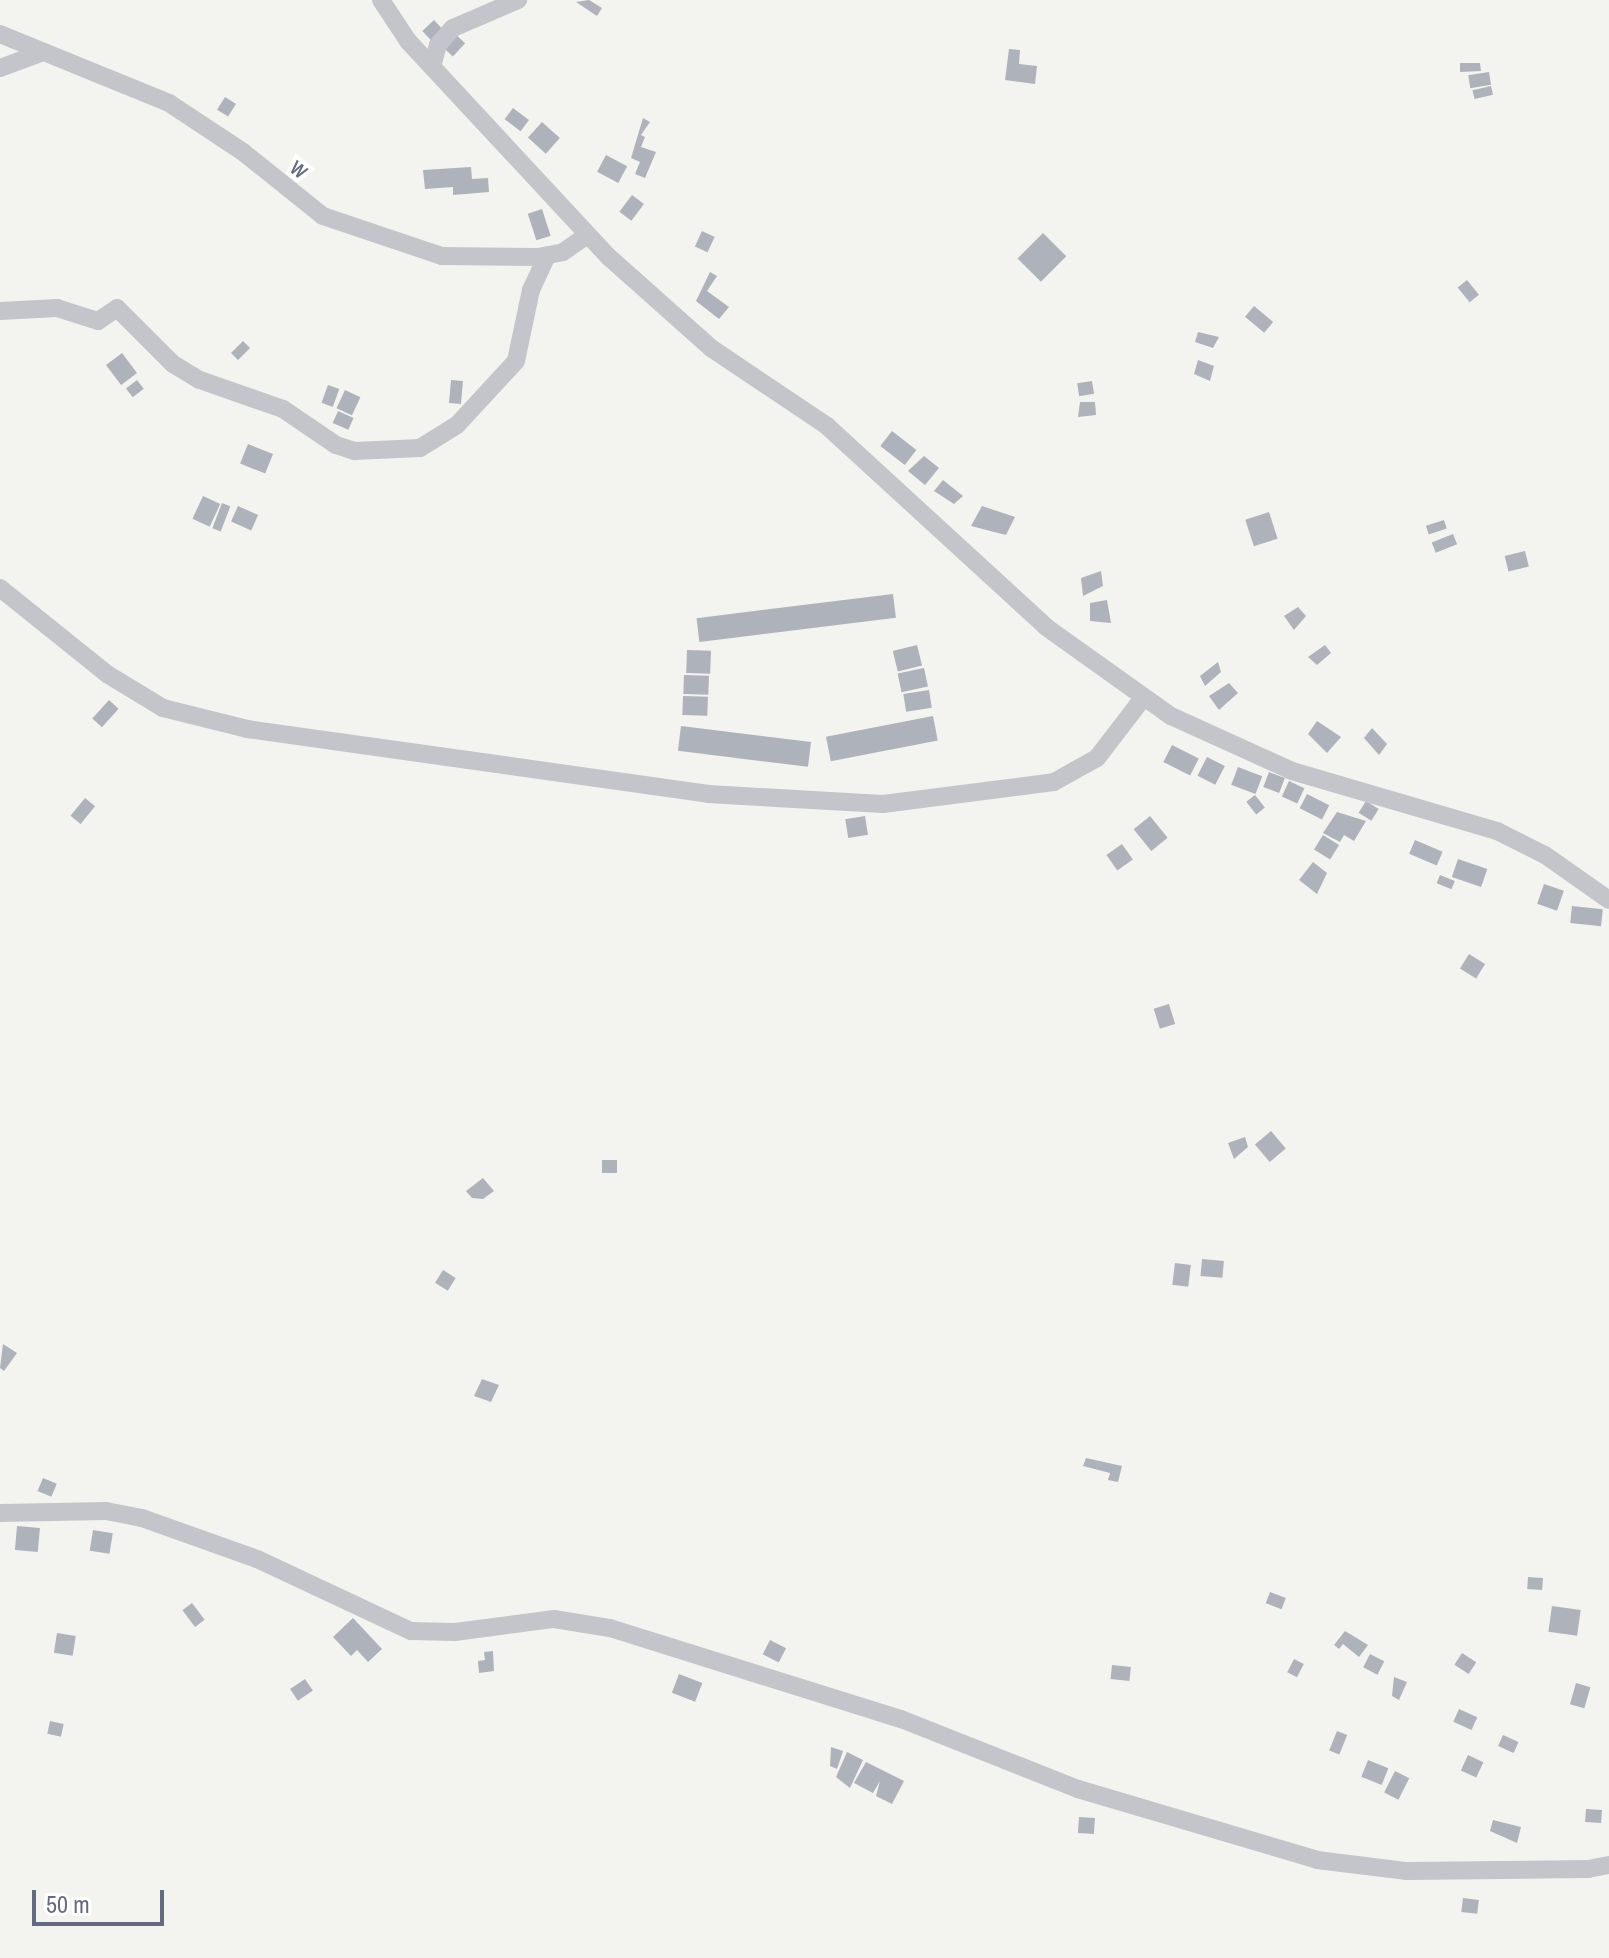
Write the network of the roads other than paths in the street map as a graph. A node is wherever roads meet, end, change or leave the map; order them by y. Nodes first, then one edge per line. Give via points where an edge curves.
1 (381, 0) edge
2 (518, 0) edge
3 (0, 34) edge
4 (43, 52) junction
5 (432, 67) junction
6 (0, 68) edge
7 (587, 235) junction
8 (547, 256) junction
9 (0, 311) edge
10 (0, 588) edge
11 (1143, 698) junction
12 (1609, 900) edge
13 (0, 1513) edge
14 (1609, 1865) edge

1 - 5 street
2 - 5 street via 453,28 438,45
3 - 4 street, w
4 - 6 street
4 - 8 street, w via 169,103 243,152 323,216 442,256
5 - 7 street
7 - 8 street, w
7 - 11 street via 711,348 827,426 1046,627
8 - 9 street via 531,290 516,361 457,425 420,448 355,451 336,445 283,409 200,380 173,364 117,308 98,321 57,308
10 - 11 street via 107,674 163,708 247,729 708,794 883,804 1054,782 1097,758
11 - 12 street via 1292,771 1497,831 1545,855
13 - 14 street via 106,1511 142,1518 257,1559 411,1631 455,1632 554,1619 610,1628 901,1719 1078,1789 1317,1860 1407,1871

